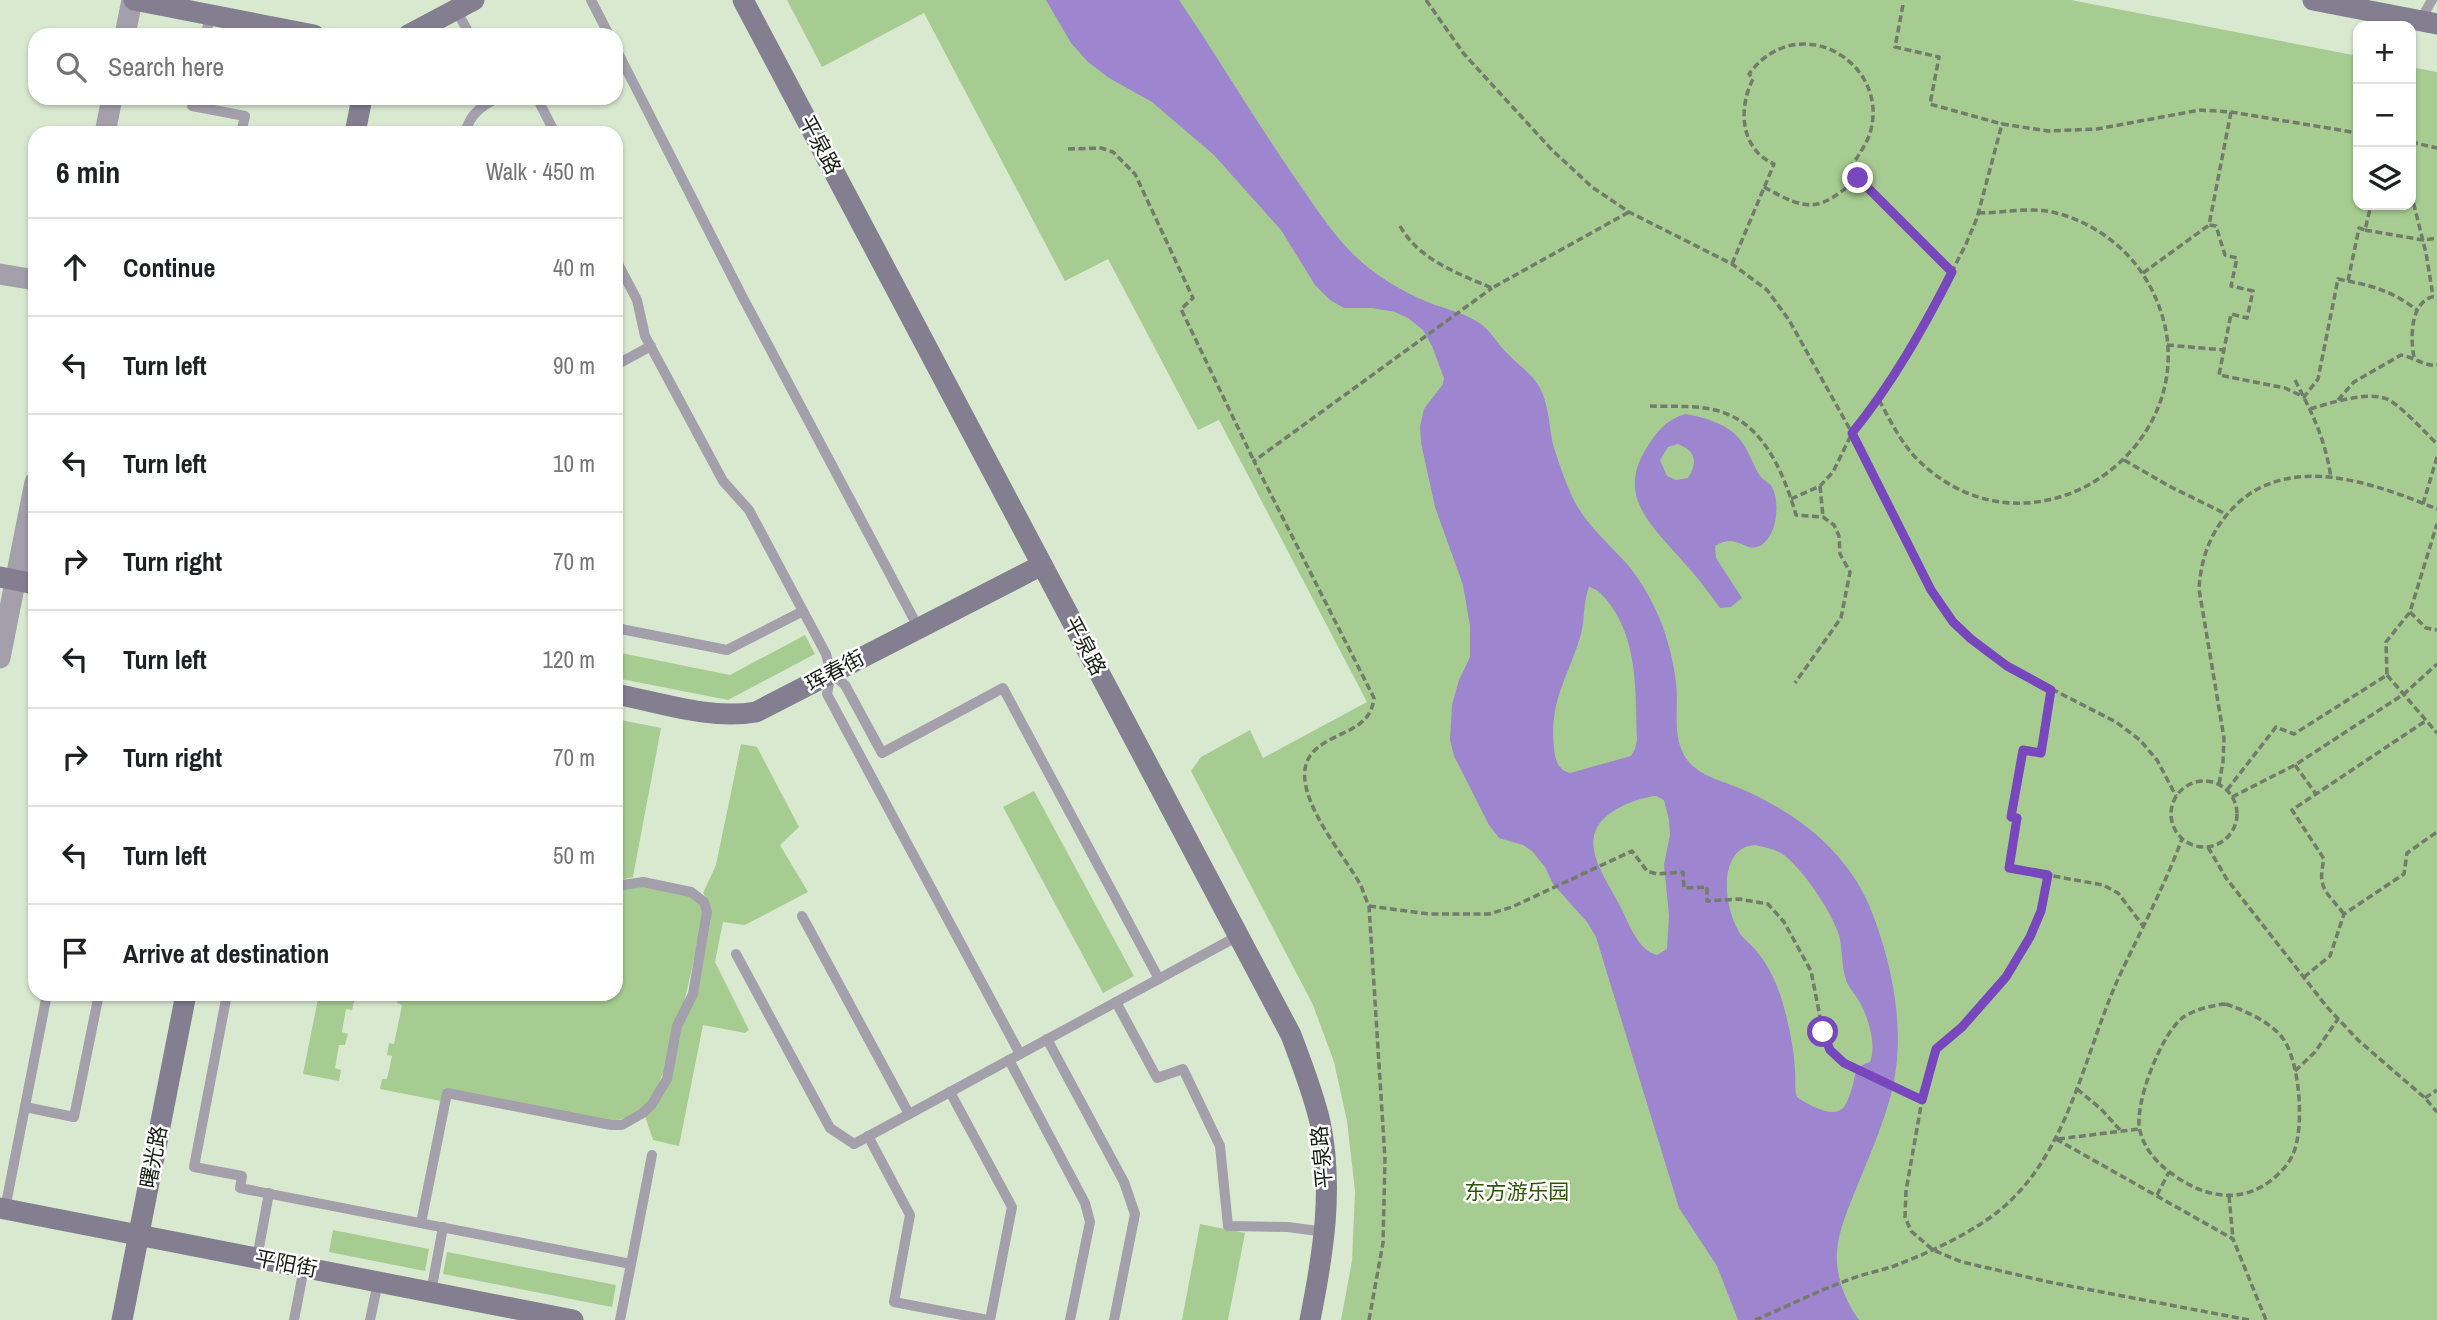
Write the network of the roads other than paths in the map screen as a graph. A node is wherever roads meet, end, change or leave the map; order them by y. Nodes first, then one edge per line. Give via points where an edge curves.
1 (133, 0) edge
2 (591, 0) edge
3 (743, 0) edge
4 (2313, 0) edge
5 (2432, 0) edge
6 (465, 5) edge
7 (2425, 15) edge
8 (209, 25) edge
9 (127, 28) edge
10 (240, 28) edge
11 (421, 28) edge
12 (469, 28) edge
13 (605, 28) edge
14 (623, 63) edge
15 (111, 105) edge
16 (192, 105) edge
17 (361, 105) edge
18 (484, 105) edge
19 (541, 105) edge
20 (106, 126) edge
21 (242, 126) edge
22 (356, 126) edge
23 (468, 126) edge
24 (551, 126) edge
25 (623, 273) edge
26 (0, 274) edge
27 (28, 280) edge
28 (651, 346) junction
29 (623, 361) edge
30 (28, 520) edge
31 (1042, 565) junction
32 (17, 580) edge
33 (803, 611) junction
34 (918, 627) junction
35 (623, 629) edge
36 (0, 658) edge
37 (831, 673) junction
38 (623, 695) edge
39 (623, 885) edge
40 (803, 916) dead end
41 (1238, 936) junction
42 (736, 954) dead end
43 (1159, 979) junction
44 (46, 1001) edge
45 (98, 1001) edge
46 (185, 1001) edge
47 (227, 1001) edge
48 (1116, 1002) junction
49 (1047, 1039) junction
50 (1020, 1054) junction
51 (1009, 1060) junction
52 (950, 1092) junction
53 (24, 1107) junction
54 (909, 1114) junction
55 (868, 1136) junction
56 (652, 1154) dead end
57 (269, 1193) junction
58 (2, 1208) edge
59 (421, 1223) junction
60 (443, 1227) junction
61 (1325, 1231) junction
62 (139, 1235) junction
63 (257, 1258) junction
64 (631, 1264) junction
65 (304, 1268) junction
66 (378, 1282) junction
67 (431, 1292) junction
68 (493, 1312) edge
69 (122, 1320) edge
70 (294, 1320) edge
71 (370, 1320) edge
72 (573, 1320) edge
73 (620, 1320) edge
74 (989, 1320) edge
75 (1070, 1320) edge
76 (1114, 1320) edge
77 (1310, 1320) edge

1 - 8 street
1 - 9 street
2 - 13 lane
3 - 31 street, 平泉路
4 - 7 street
5 - 7 lane
6 - 11 street
6 - 12 lane
8 - 10 street
14 - 34 lane
15 - 20 street
16 - 21 lane via 244,116
17 - 22 street
18 - 23 lane
19 - 24 lane
25 - 28 lane via 638,300
26 - 27 street
28 - 29 lane
28 - 33 lane via 723,481 749,510
30 - 32 street
31 - 34 street, 珲春街
31 - 41 street, 平泉路
32 - 36 street
33 - 35 lane via 727,650
33 - 37 lane
34 - 37 street, 珲春街
37 - 38 street, 珲春街 via 756,712 738,715
37 - 43 lane via 845,685 882,753 1003,688
37 - 50 lane via 827,694
39 - 59 lane via 643,882 691,892 704,902 707,912 693,994 677,1027 661,1090 643,1113 622,1125 447,1093
40 - 54 lane
41 - 43 lane
41 - 61 street, 平泉路 via 1291,1035 1309,1083 1325,1166
42 - 55 lane via 830,1128 854,1144
43 - 48 lane
44 - 53 lane
45 - 53 lane via 74,1117
46 - 62 street, 曙光路
47 - 57 lane via 194,1167 242,1177 240,1188
48 - 49 lane
48 - 61 lane via 1157,1079 1183,1069 1220,1146 1228,1226
49 - 50 lane
49 - 76 lane via 1124,1182 1135,1214
50 - 51 lane
51 - 52 lane
51 - 75 lane via 1085,1203 1090,1222
52 - 54 lane
52 - 74 lane via 1012,1207
53 - 58 lane
54 - 55 lane
55 - 74 lane via 911,1215 894,1302
56 - 64 lane
57 - 59 lane
57 - 63 lane
58 - 62 street, 平阳街
59 - 60 lane
60 - 64 lane
60 - 67 lane
61 - 77 street, 平泉路
62 - 63 street, 平阳街
62 - 69 street, 曙光路
63 - 65 street, 平阳街
64 - 73 lane
65 - 66 street, 平阳街
65 - 70 lane
66 - 67 street, 平阳街
66 - 71 lane
67 - 68 street, 平阳街
68 - 72 street, 平阳街

